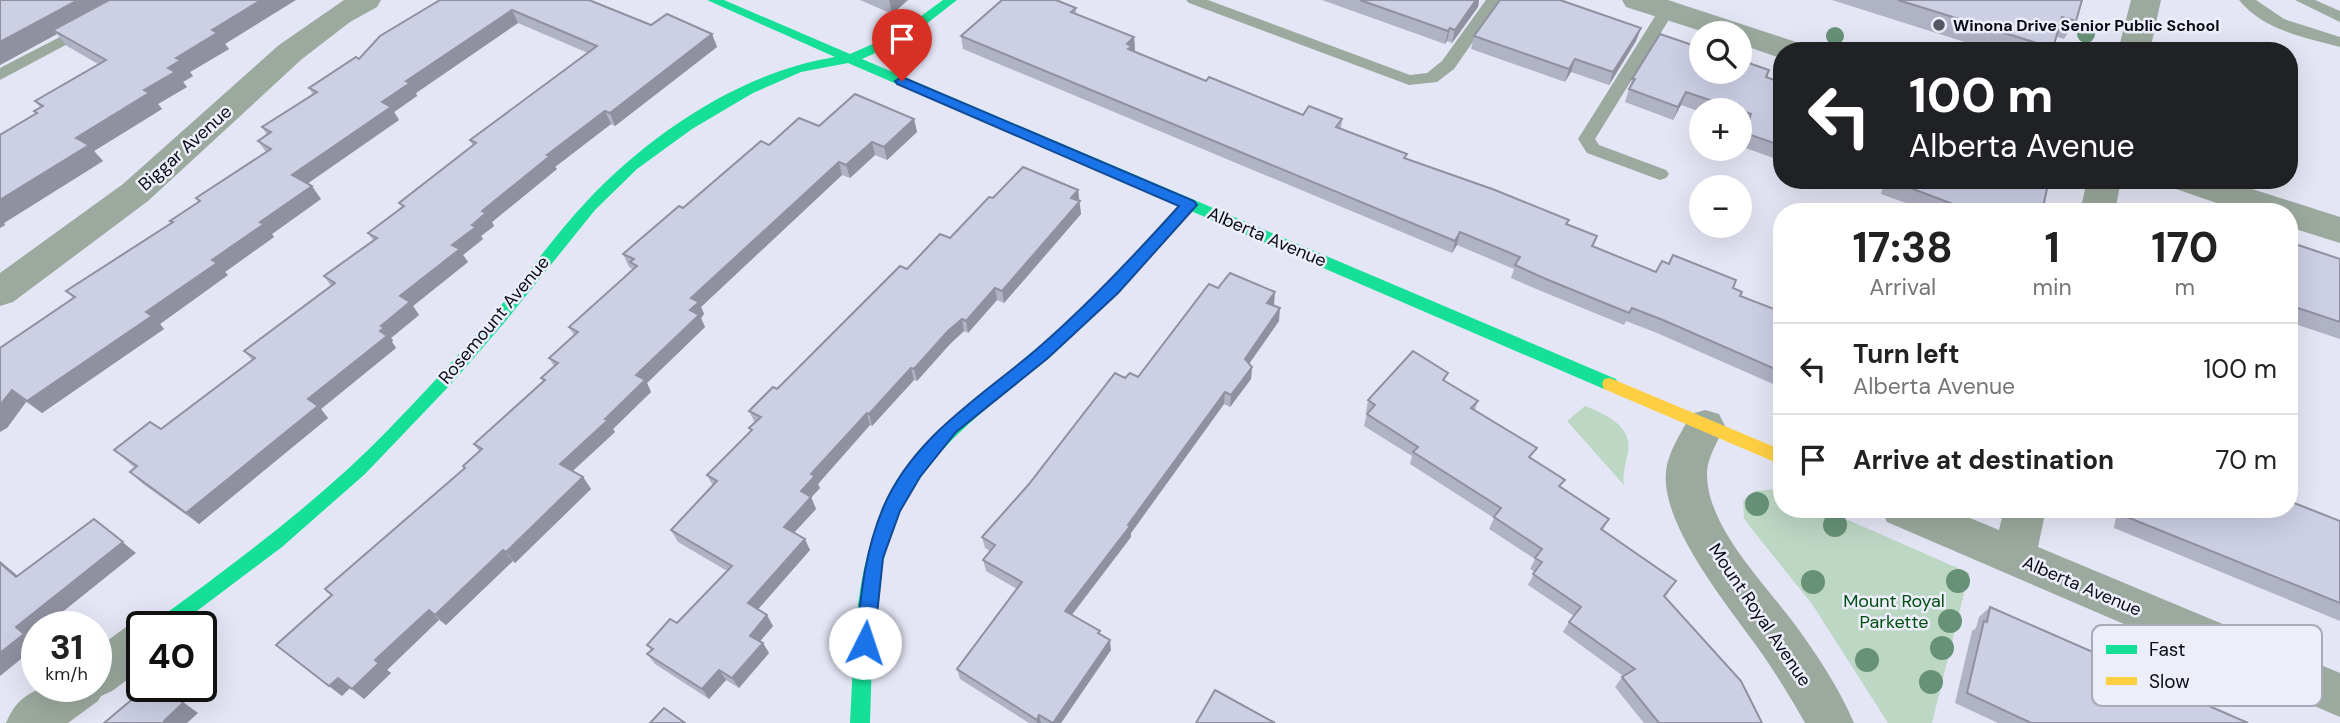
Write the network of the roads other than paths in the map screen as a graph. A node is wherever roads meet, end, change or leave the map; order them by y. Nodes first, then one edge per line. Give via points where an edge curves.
1 (366, 0) edge
2 (713, 0) edge
3 (951, 0) edge
4 (1194, 0) edge
5 (1494, 0) edge
6 (1637, 0) edge
7 (2146, 0) edge
8 (2247, 0) edge
9 (2264, 0) edge
10 (2303, 0) edge
11 (1667, 10) junction
12 (2340, 17) edge
13 (102, 19) edge
14 (1700, 21) edge
15 (2318, 37) junction
16 (1752, 38) edge
17 (2136, 42) edge
18 (2340, 42) edge
19 (1773, 45) edge
20 (849, 58) junction
21 (0, 75) edge
22 (1660, 174) dead end
23 (2213, 189) edge
24 (2255, 203) edge
25 (1189, 205) junction
26 (2298, 217) edge
27 (2340, 230) edge
28 (0, 292) edge
29 (1705, 426) junction
30 (1773, 454) edge
31 (1923, 518) edge
32 (2023, 518) edge
33 (2014, 556) junction
34 (183, 611) edge
35 (2176, 625) edge
36 (2322, 687) edge
37 (2340, 695) edge
38 (59, 702) edge
39 (29, 723) edge
40 (860, 723) edge
41 (1831, 723) edge

1 - 28 street, Biggar Avenue via 308,37 176,158
2 - 20 street, Alberta Avenue
3 - 20 street, Rosemount Avenue via 913,33
4 - 5 lane via 1409,80 1431,78 1448,65
6 - 11 street
7 - 17 street
8 - 15 lane via 2272,19
9 - 15 lane
10 - 12 lane
11 - 14 street
11 - 22 lane via 1586,139 1593,149
13 - 21 lane
15 - 18 lane
16 - 19 street
20 - 25 street, Alberta Avenue
20 - 34 street, Rosemount Avenue via 790,71 706,115 629,168 559,242 498,322 408,421 341,487
23 - 24 street
25 - 29 street, Alberta Avenue
25 - 40 street via 1112,289 1042,354 950,427 914,472 892,508 874,558
26 - 27 street
29 - 30 street, Alberta Avenue
29 - 41 street, Mount Royal Avenue via 1685,474 1696,514 1718,557 1789,654
31 - 33 street, Alberta Avenue
32 - 33 street
33 - 35 street, Alberta Avenue
36 - 37 street, Alberta Avenue
38 - 39 street

